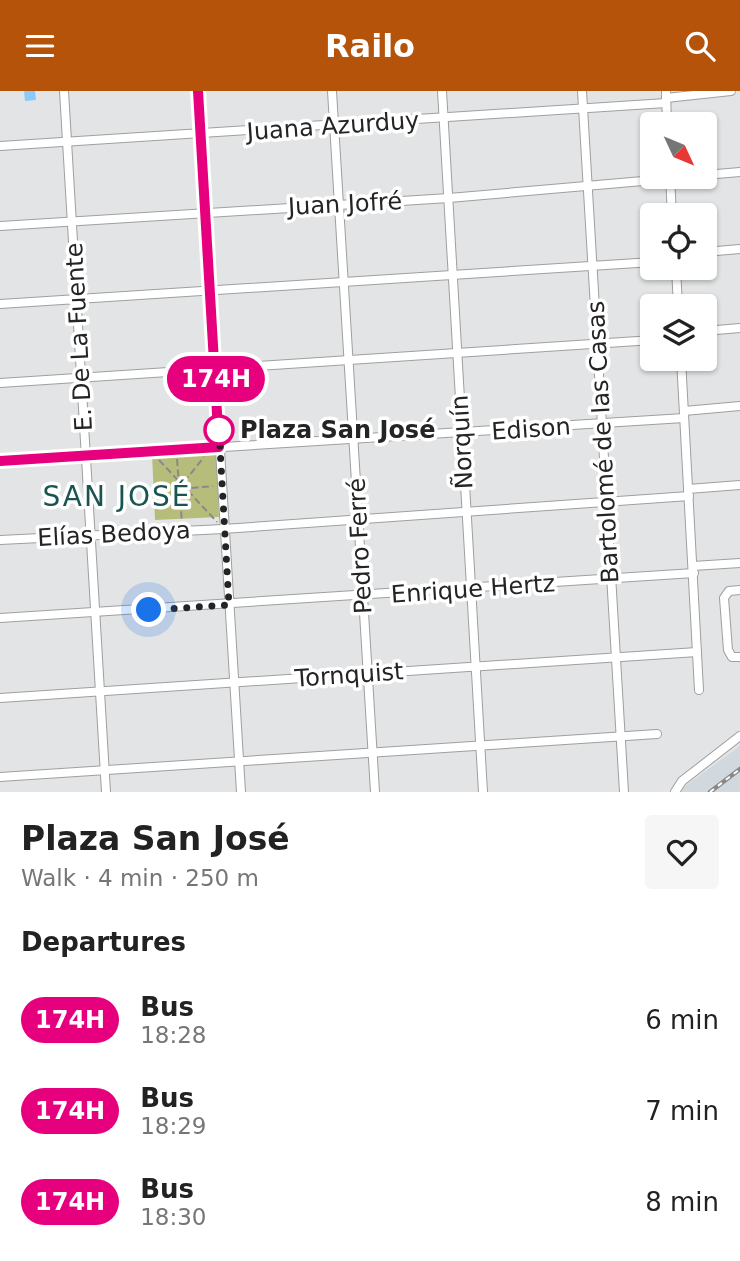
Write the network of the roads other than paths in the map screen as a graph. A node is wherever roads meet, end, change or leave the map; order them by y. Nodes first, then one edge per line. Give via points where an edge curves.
1 (64, 91) edge
2 (198, 91) edge
3 (332, 91) edge
4 (442, 91) edge
5 (582, 91) edge
6 (730, 91) edge
7 (666, 97) edge
8 (583, 110) junction
9 (443, 119) junction
10 (334, 126) junction
11 (200, 134) junction
12 (66, 142) junction
13 (0, 146) edge
14 (740, 172) edge
15 (718, 174) edge
16 (640, 182) edge
17 (588, 188) junction
18 (449, 198) junction
19 (339, 205) junction
20 (205, 213) junction
21 (72, 220) junction
22 (0, 226) edge
23 (740, 249) edge
24 (717, 251) edge
25 (640, 263) edge
26 (592, 265) junction
27 (453, 275) junction
28 (343, 282) junction
29 (209, 291) junction
30 (77, 300) junction
31 (0, 304) edge
32 (740, 328) edge
33 (717, 330) edge
34 (640, 341) edge
35 (597, 345) junction
36 (457, 355) junction
37 (348, 362) junction
38 (215, 370) junction
39 (682, 371) edge
40 (81, 378) junction
41 (0, 383) edge
42 (740, 406) edge
43 (684, 414) junction
44 (603, 424) junction
45 (463, 433) junction
46 (354, 439) junction
47 (216, 448) junction
48 (86, 455) junction
49 (0, 461) edge
50 (740, 485) edge
51 (688, 492) junction
52 (607, 501) junction
53 (466, 511) junction
54 (358, 518) junction
55 (223, 529) junction
56 (91, 534) junction
57 (0, 540) edge
58 (740, 563) edge
59 (693, 570) junction
60 (611, 580) junction
61 (471, 590) junction
62 (740, 590) edge
63 (363, 596) junction
64 (229, 605) junction
65 (96, 614) junction
66 (0, 618) edge
67 (697, 652) junction
68 (740, 657) edge
69 (616, 658) junction
70 (475, 667) junction
71 (367, 674) junction
72 (234, 683) junction
73 (699, 691) dead end
74 (101, 692) junction
75 (0, 698) edge
76 (657, 734) dead end
77 (740, 736) edge
78 (620, 737) junction
79 (479, 747) junction
80 (372, 753) junction
81 (239, 761) junction
82 (105, 770) junction
83 (0, 777) edge
84 (682, 781) junction
85 (106, 792) edge
86 (241, 792) edge
87 (374, 792) edge
88 (483, 792) edge
89 (624, 792) edge
90 (670, 792) edge
91 (675, 792) edge

1 - 12 street, E. De La Fuente
2 - 11 street
3 - 10 street, Pedro Ferré
4 - 9 street, Ñorquín
5 - 8 street, Bartolomé de las Casas
6 - 7 street, Juana Azurduy
7 - 8 street, Juana Azurduy
8 - 9 street, Juana Azurduy
8 - 17 street, Bartolomé de las Casas
9 - 10 street, Juana Azurduy
9 - 18 street, Ñorquín
10 - 11 street, Juana Azurduy
10 - 19 street, Pedro Ferré
11 - 12 street, Juana Azurduy
11 - 20 street
12 - 13 street, Juana Azurduy
12 - 21 street, E. De La Fuente
14 - 15 street
16 - 17 street, Juan Jofré
17 - 18 street, Juan Jofré
17 - 26 street, Bartolomé de las Casas
18 - 19 street, Juan Jofré
18 - 27 street, Ñorquín
19 - 20 street, Juan Jofré
19 - 28 street, Pedro Ferré
20 - 21 street, Juan Jofré
20 - 29 street
21 - 22 street, Juan Jofré
21 - 30 street, E. De La Fuente
23 - 24 street
25 - 26 street
26 - 27 street
26 - 35 street, Bartolomé de las Casas
27 - 28 street
27 - 36 street, Ñorquín
28 - 29 street
28 - 37 street, Pedro Ferré
29 - 30 street
29 - 38 street
30 - 31 street
30 - 40 street, E. De La Fuente
32 - 33 street
34 - 35 street
35 - 36 street
35 - 44 street, Bartolomé de las Casas
36 - 37 street
36 - 45 street, Ñorquín
37 - 38 street
37 - 46 street, Pedro Ferré
38 - 40 street
38 - 47 street
39 - 43 street
40 - 41 street
40 - 48 street, E. De La Fuente
42 - 43 street, Edison
43 - 44 street, Edison
43 - 51 street
44 - 45 street, Edison
44 - 52 street, Bartolomé de las Casas
45 - 46 street, Edison
45 - 53 street, Ñorquín
46 - 47 street, Edison
46 - 54 street, Pedro Ferré
47 - 48 street, Edison
47 - 55 street
48 - 49 street, Edison
48 - 56 street, E. De La Fuente
50 - 51 street, Elías Bedoya
51 - 52 street, Elías Bedoya
51 - 59 street
52 - 53 street, Elías Bedoya
52 - 60 street, Bartolomé de las Casas
53 - 54 street, Elías Bedoya
53 - 61 street, Ñorquín
54 - 55 street, Elías Bedoya
54 - 63 street, Pedro Ferré
55 - 56 street, Elías Bedoya
55 - 64 street
56 - 57 street, Elías Bedoya
56 - 65 street, E. De La Fuente
58 - 59 street, Enrique Hertz
59 - 60 street, Enrique Hertz
59 - 67 street
60 - 61 street, Enrique Hertz
60 - 69 street, Bartolomé de las Casas
61 - 63 street, Enrique Hertz
61 - 70 street, Ñorquín
62 - 68 street via 729,591 724,598 728,650 732,657
63 - 64 street, Enrique Hertz
63 - 71 street, Pedro Ferré
64 - 65 street, Enrique Hertz
64 - 72 street
65 - 66 street, Enrique Hertz
65 - 74 street, E. De La Fuente
67 - 69 street, Tornquist
67 - 73 street
69 - 70 street, Tornquist
69 - 78 street, Bartolomé de las Casas
70 - 71 street, Tornquist
70 - 79 street, Ñorquín
71 - 72 street, Tornquist
71 - 80 street, Pedro Ferré
72 - 74 street, Tornquist
72 - 81 street
74 - 75 street, Tornquist
74 - 82 street, E. De La Fuente
76 - 78 street
77 - 84 street
78 - 79 street
78 - 89 street, Bartolomé de las Casas
79 - 80 street
79 - 88 street, Ñorquín
80 - 81 street
80 - 87 street, Pedro Ferré
81 - 82 street
81 - 86 street
82 - 83 street
82 - 85 street, E. De La Fuente
84 - 90 street
84 - 91 street

